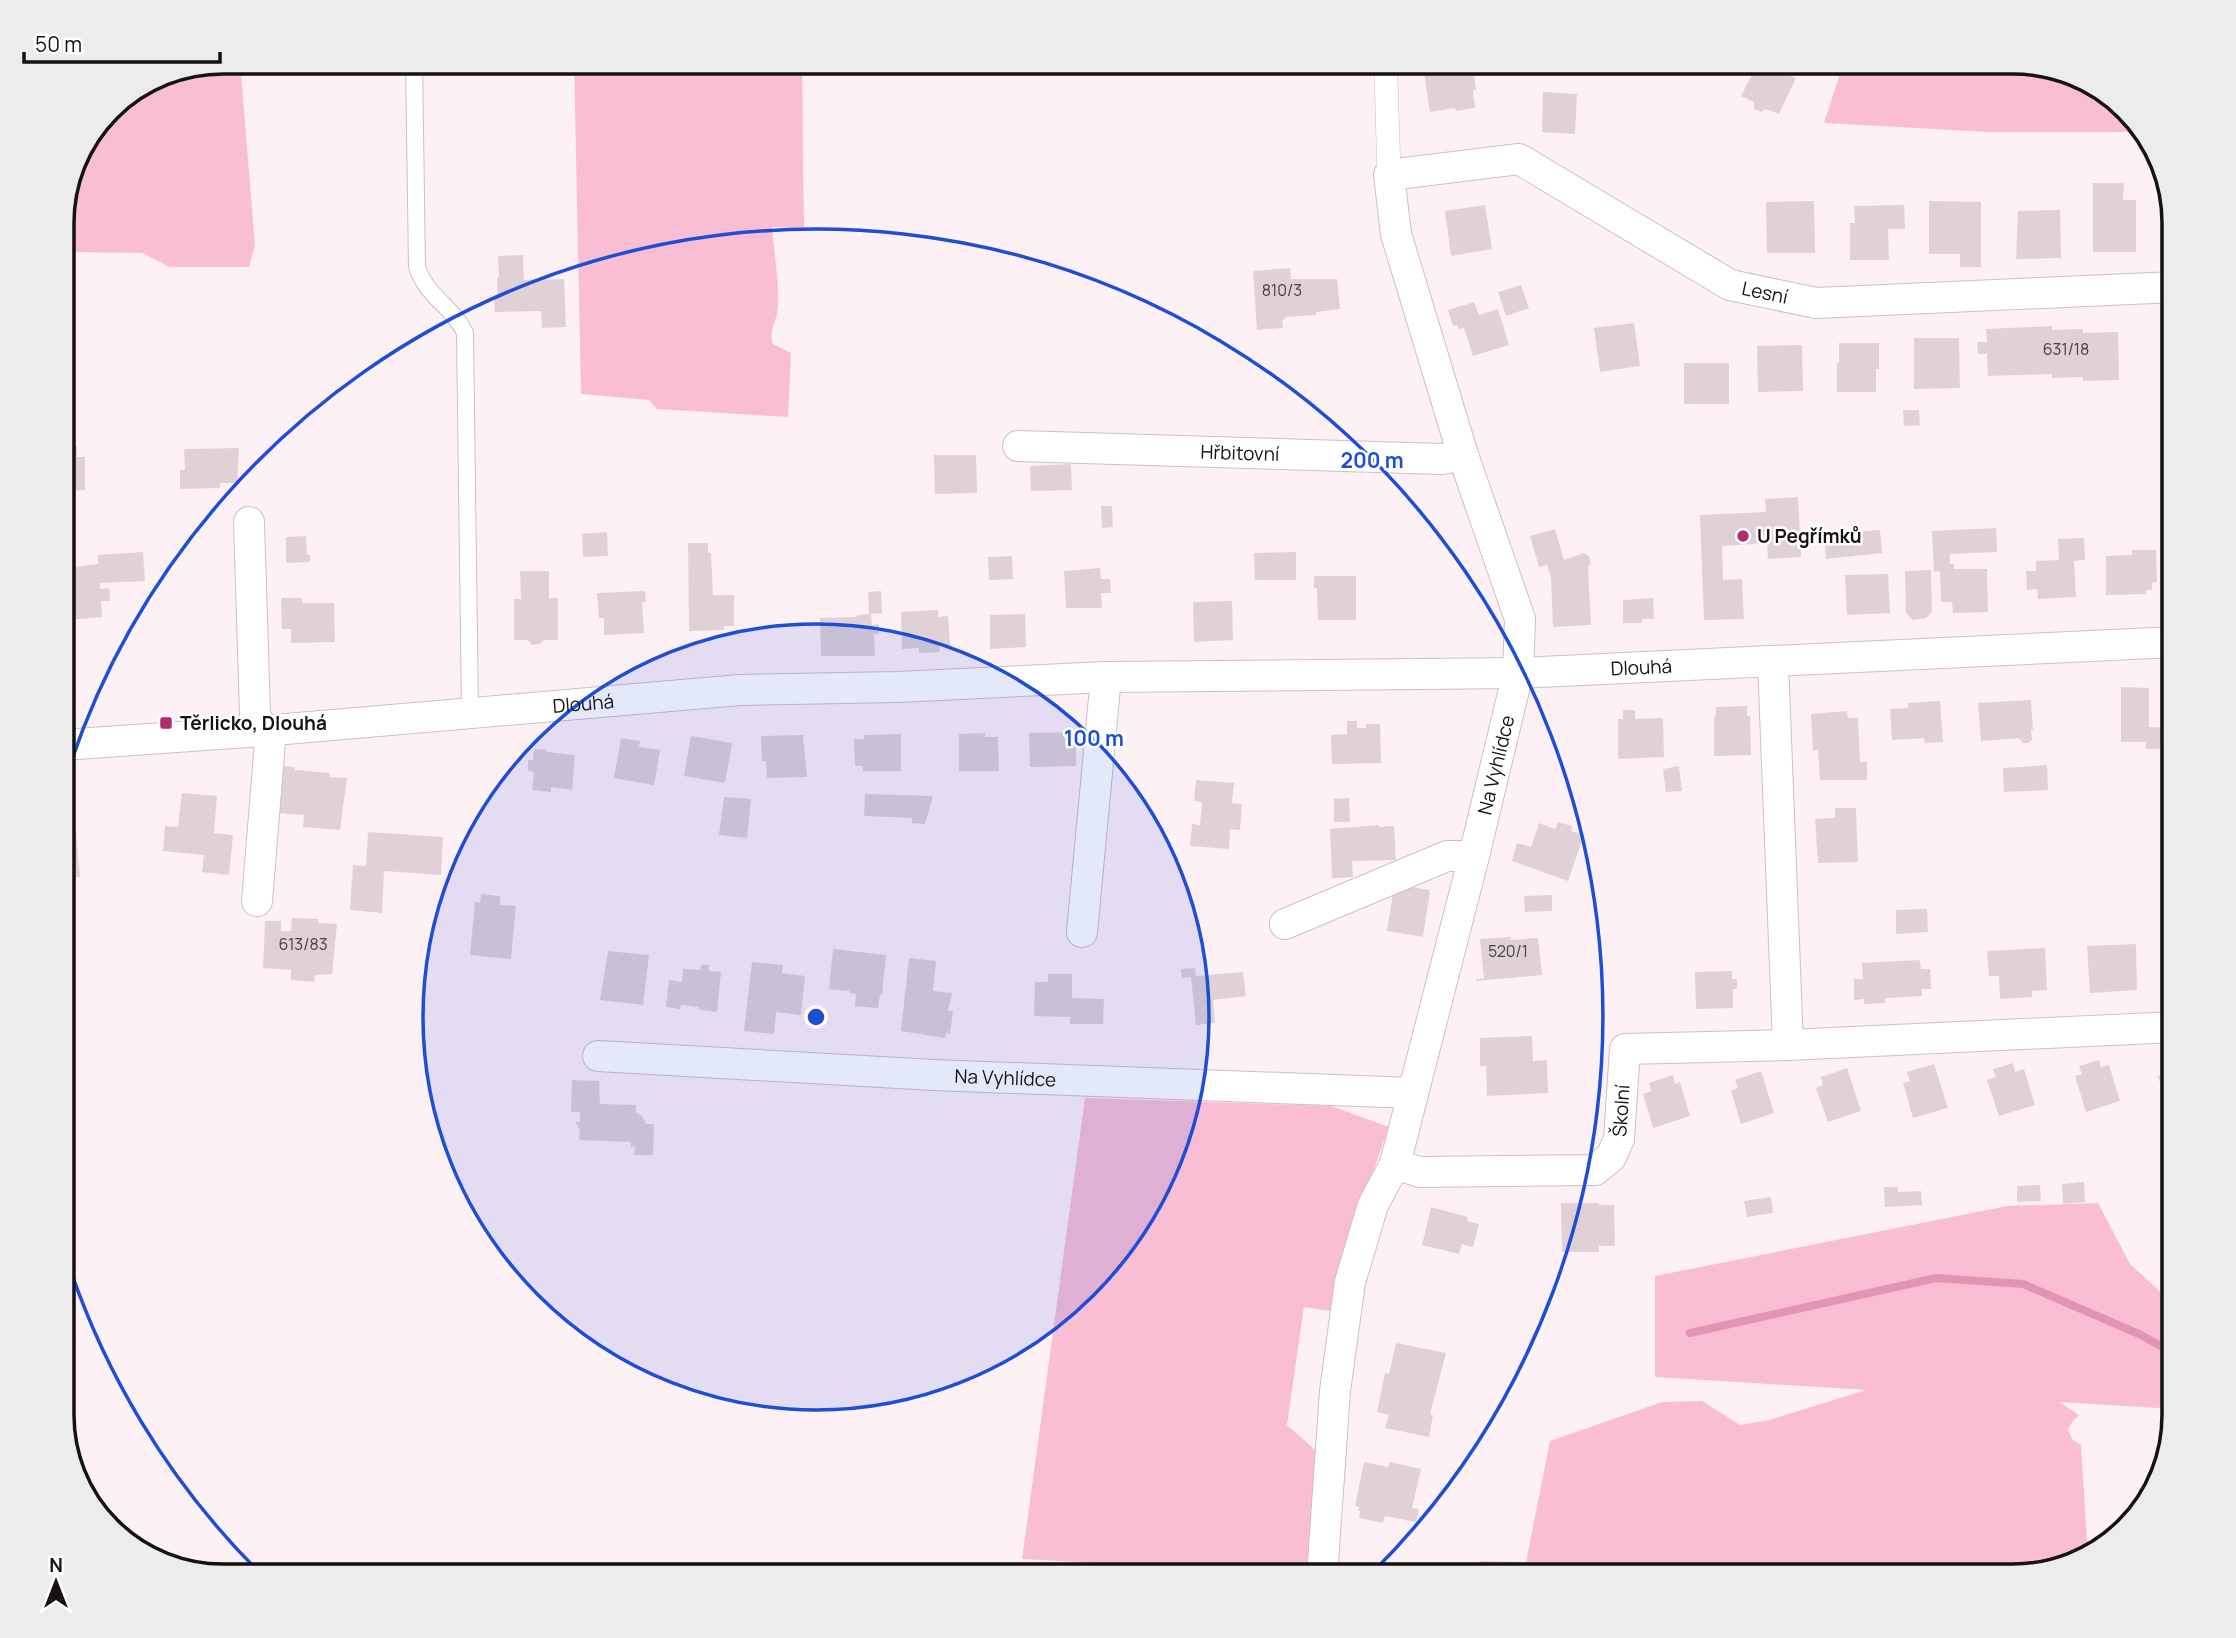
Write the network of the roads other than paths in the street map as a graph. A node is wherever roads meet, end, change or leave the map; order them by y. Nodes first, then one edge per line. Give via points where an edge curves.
1 (414, 74) edge
2 (1386, 74) edge
3 (1389, 175) junction
4 (2162, 288) edge
5 (1018, 446) dead end
6 (1463, 456) junction
7 (249, 522) dead end
8 (2162, 643) edge
9 (1773, 662) junction
10 (1518, 673) junction
11 (1106, 677) junction
12 (470, 713) junction
13 (262, 731) junction
14 (74, 744) edge
15 (1474, 856) junction
16 (257, 901) dead end
17 (1285, 924) dead end
18 (1082, 932) dead end
19 (2162, 1028) edge
20 (1788, 1045) junction
21 (598, 1056) dead end
22 (1413, 1093) junction
23 (1395, 1164) junction
24 (1323, 1564) edge

1 - 12 lane via 417,267 426,288 461,323 465,333
2 - 3 street
3 - 4 street, Lesní via 1520,159 1730,285 1816,303
3 - 6 street via 1396,234
5 - 6 street, Hřbitovní
6 - 10 street via 1520,619
7 - 13 street via 255,715
8 - 9 street, Dlouhá
9 - 10 street, Dlouhá
9 - 20 street
10 - 11 street, Dlouhá
10 - 15 street, Na Vyhlídce
11 - 12 street, Dlouhá via 740,690
11 - 18 street
12 - 13 street, Dlouhá
13 - 14 street, Dlouhá
13 - 16 street via 270,742
15 - 17 street via 1447,856
15 - 22 street, Na Vyhlídce
19 - 20 street, Školní
20 - 23 street, Školní via 1625,1049 1619,1139 1611,1157 1595,1170 1420,1172
21 - 22 street, Na Vyhlídce via 934,1075
22 - 23 street, Na Vyhlídce
23 - 24 street, Na Vyhlídce via 1373,1205 1350,1282 1335,1391

